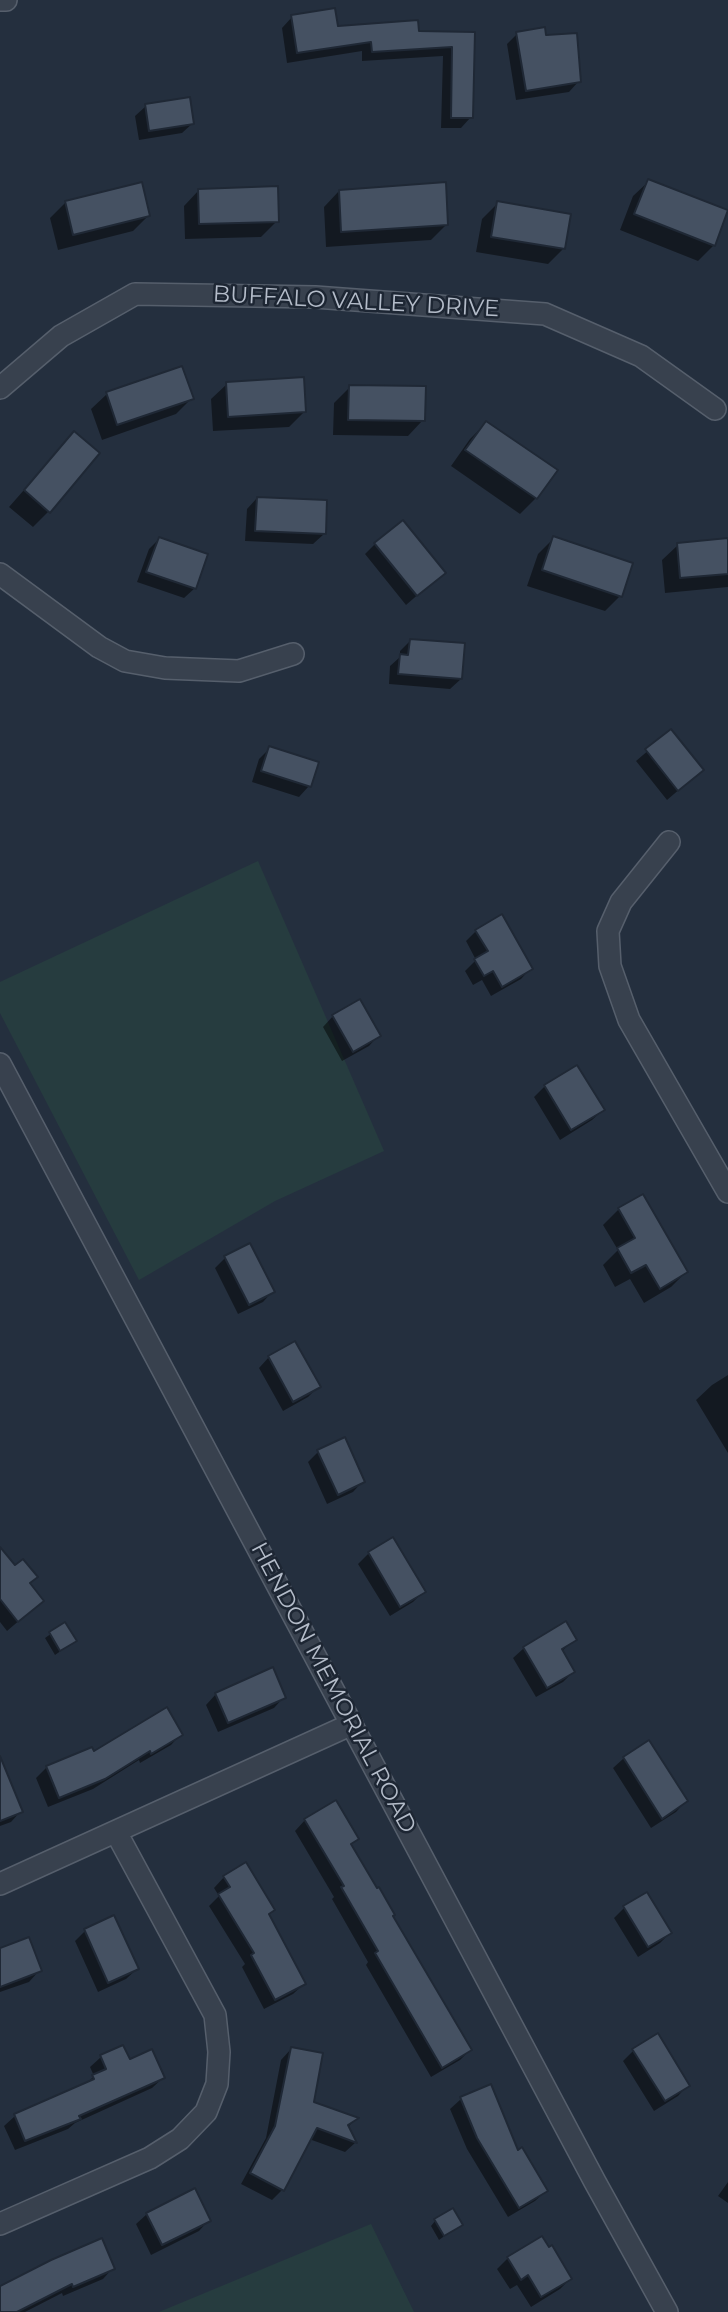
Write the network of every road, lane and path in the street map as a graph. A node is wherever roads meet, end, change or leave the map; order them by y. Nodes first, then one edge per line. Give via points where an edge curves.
1 (6, 0) edge
2 (0, 1) edge
3 (0, 388) edge
4 (715, 409) dead end
5 (0, 574) edge
6 (293, 654) dead end
7 (668, 842) dead end
8 (0, 1064) edge
9 (728, 1192) edge
10 (352, 1724) junction
11 (116, 1832) junction
12 (0, 1884) edge
13 (0, 2224) edge
14 (667, 2312) edge

1 - 2 street
3 - 4 street, BUFFALO VALLEY DRIVE via 61,336 135,294 302,296 545,314 641,356
5 - 6 street via 125,661 239,671
7 - 9 street via 621,902 608,931 610,965 629,1020
8 - 10 street, HENDON MEMORIAL ROAD
10 - 11 street
10 - 14 street, HENDON MEMORIAL ROAD
11 - 12 street
11 - 13 street via 215,2015 217,2084 206,2112 170,2146

